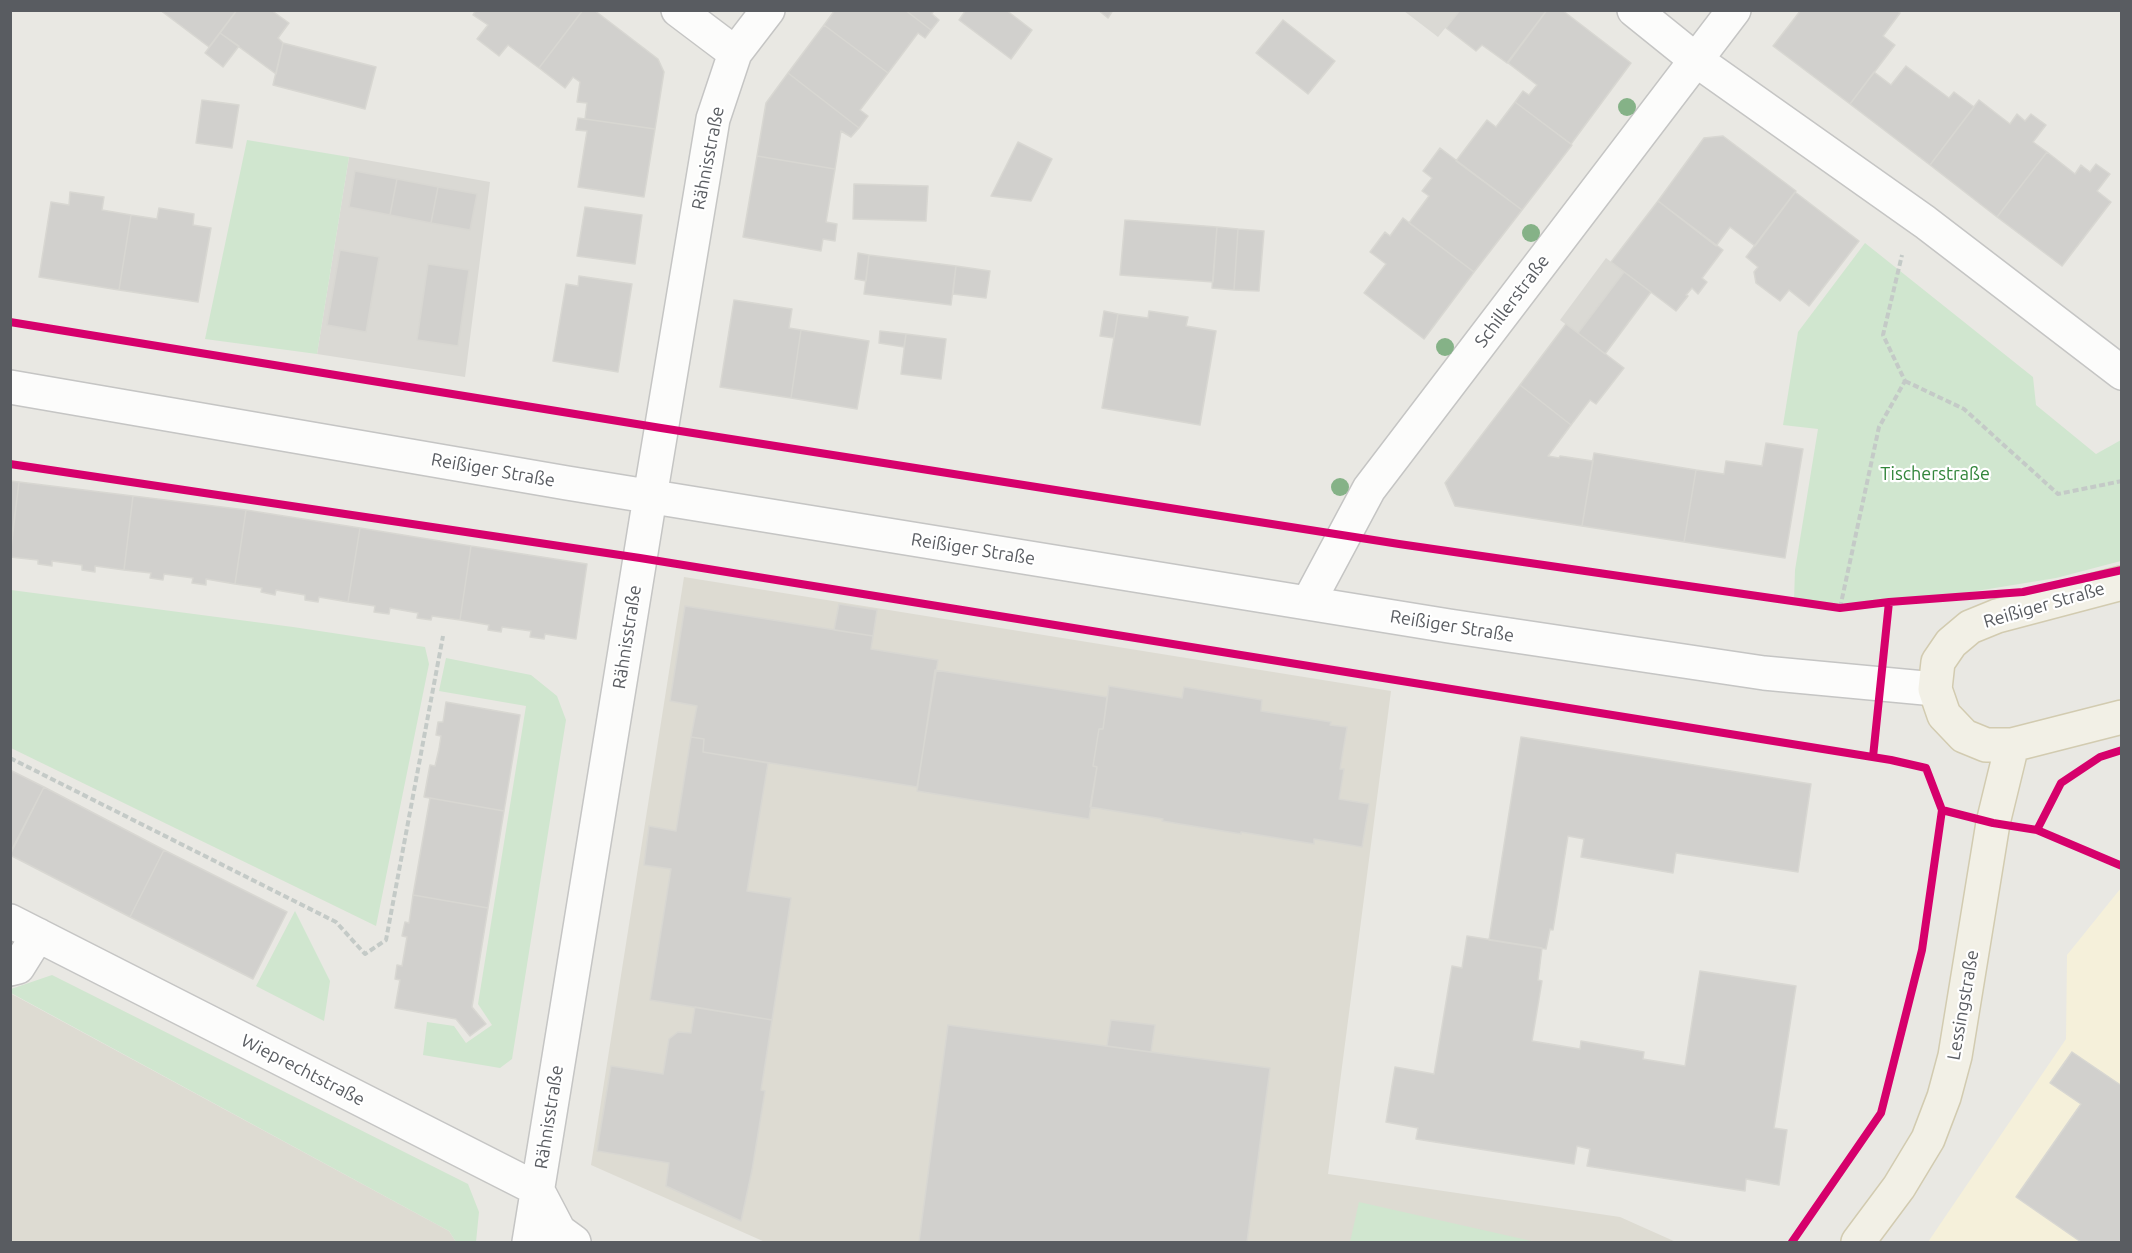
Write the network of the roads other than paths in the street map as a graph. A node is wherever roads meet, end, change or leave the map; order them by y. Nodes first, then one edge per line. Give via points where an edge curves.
1 (678, 10) edge
2 (768, 10) edge
3 (1634, 10) edge
4 (1734, 10) edge
5 (735, 53) junction
6 (1696, 60) junction
7 (2121, 373) edge
8 (11, 388) edge
9 (650, 497) junction
10 (2121, 583) edge
11 (1308, 603) junction
12 (1935, 689) junction
13 (2121, 717) edge
14 (2012, 745) junction
15 (24, 928) edge
16 (10, 969) edge
17 (537, 1189) junction
18 (529, 1242) edge
19 (574, 1242) edge
20 (1858, 1242) edge

1 - 5 street
2 - 5 street, Rähnisstraße
3 - 6 street
4 - 6 street, Schillerstraße
5 - 9 street, Rähnisstraße via 713,119
6 - 7 street via 1925,222
6 - 11 street, Schillerstraße via 1369,489
8 - 9 street, Reißiger Straße
9 - 11 street, Reißiger Straße
9 - 17 street, Rähnisstraße
10 - 12 main road, Reißiger Straße via 1997,616 1970,627 1951,643 1938,662
11 - 12 street, Reißiger Straße via 1764,673
12 - 14 main road, Reißiger Straße via 1944,715 1964,736 1986,745
13 - 14 main road, Reißiger Straße
14 - 20 main road, Lessingstraße via 1993,823 1944,1097 1928,1139
15 - 16 street via 18,966
15 - 17 street, Wieprechtstraße
17 - 18 street, Rähnisstraße
17 - 19 street via 559,1231

